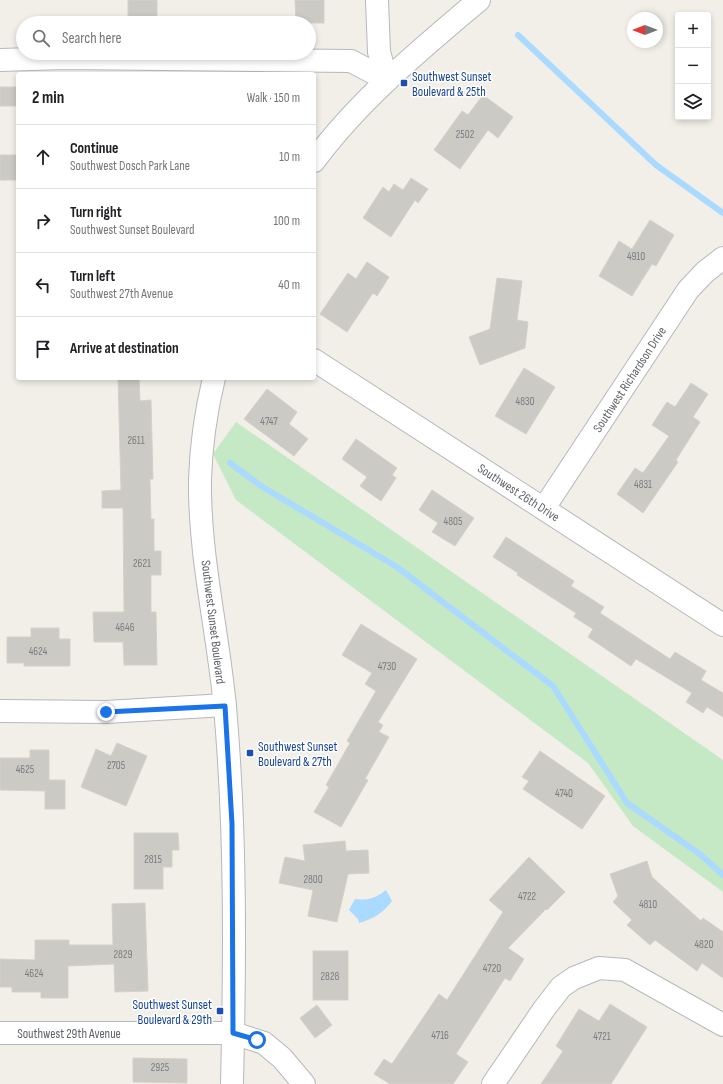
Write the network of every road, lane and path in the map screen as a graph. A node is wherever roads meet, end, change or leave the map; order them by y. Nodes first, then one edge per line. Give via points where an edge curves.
1 (377, 0) edge
2 (479, 0) edge
3 (0, 60) edge
4 (16, 60) edge
5 (316, 60) edge
6 (387, 80) junction
7 (316, 158) edge
8 (723, 258) edge
9 (316, 361) edge
10 (214, 380) edge
11 (544, 508) junction
12 (723, 625) edge
13 (225, 706) junction
14 (0, 711) edge
15 (723, 1025) edge
16 (0, 1033) edge
17 (233, 1033) junction
18 (232, 1084) edge
19 (304, 1084) edge
20 (493, 1084) edge

1 - 6 street via 379,52
2 - 6 street
3 - 4 street
5 - 6 street via 351,60
6 - 7 street via 346,120
8 - 11 street, Southwest Richardson Drive via 688,290
9 - 11 street, Southwest 26th Drive
10 - 13 street, Southwest Sunset Boulevard via 205,422 200,480 202,524
11 - 12 street, Southwest 26th Drive
13 - 14 street via 106,712
13 - 17 street, Southwest Sunset Boulevard via 232,824
15 - 20 street via 625,970 599,968 574,978 561,987
16 - 17 street, Southwest 29th Avenue
17 - 18 street, Southwest Sunset Boulevard
17 - 19 street, Southwest 29th Avenue via 264,1043 282,1058

